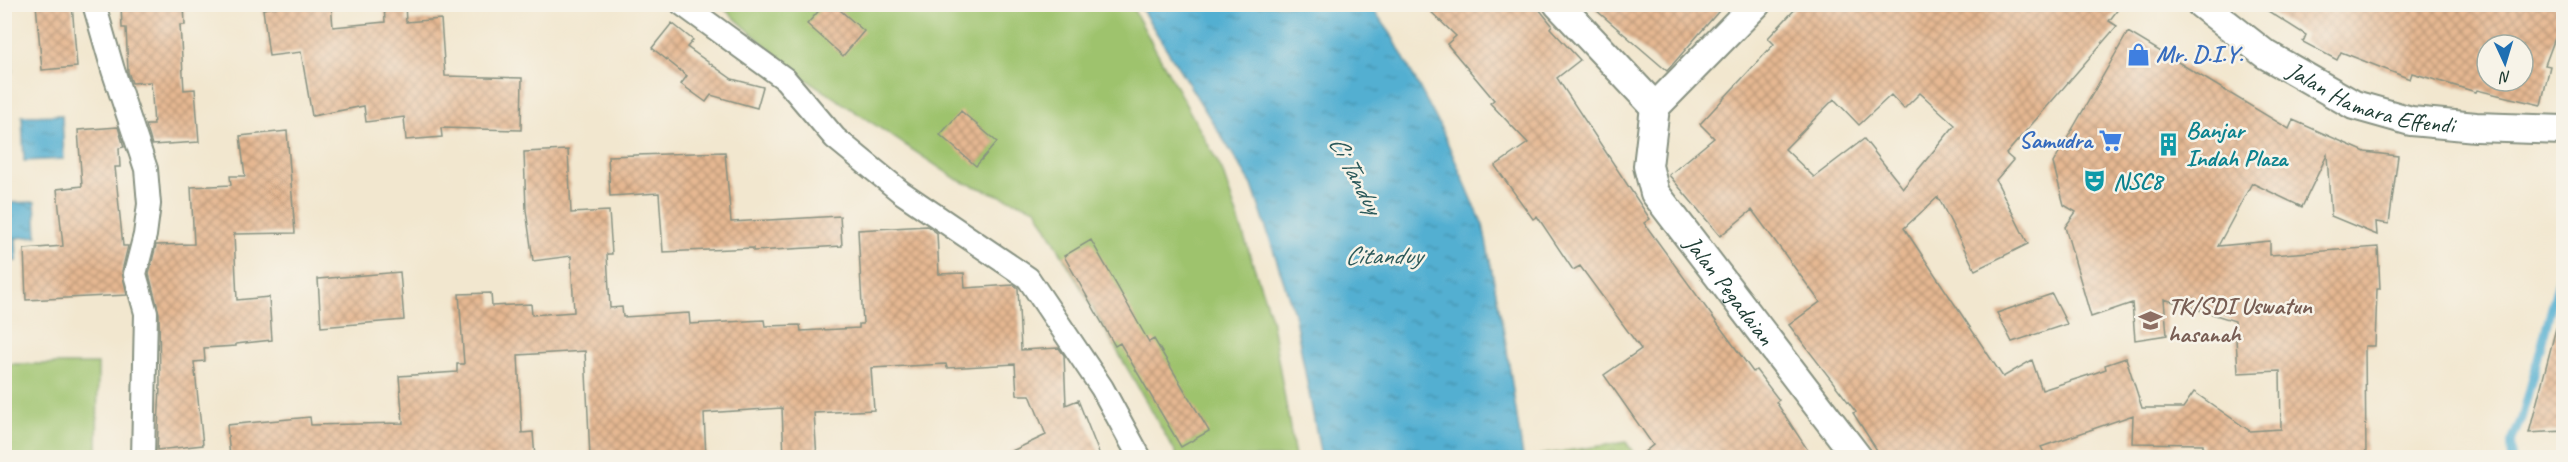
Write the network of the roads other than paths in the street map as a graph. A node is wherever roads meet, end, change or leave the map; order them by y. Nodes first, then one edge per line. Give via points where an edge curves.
1 (94, 4) edge
2 (681, 4) edge
3 (1558, 4) edge
4 (1756, 4) edge
5 (2200, 4) edge
6 (1654, 106) junction
7 (2564, 130) edge
8 (143, 458) edge
9 (1140, 458) edge
10 (1858, 458) edge

1 - 8 street via 146,168 149,204 135,274 146,313
2 - 9 street via 785,79 835,138 901,192 1028,278 1102,388
3 - 6 street
4 - 6 street
5 - 7 street, Jalan Hamara Effendi via 2265,54 2354,105 2411,121
6 - 10 street, Jalan Pegadaian via 1648,166 1655,193

